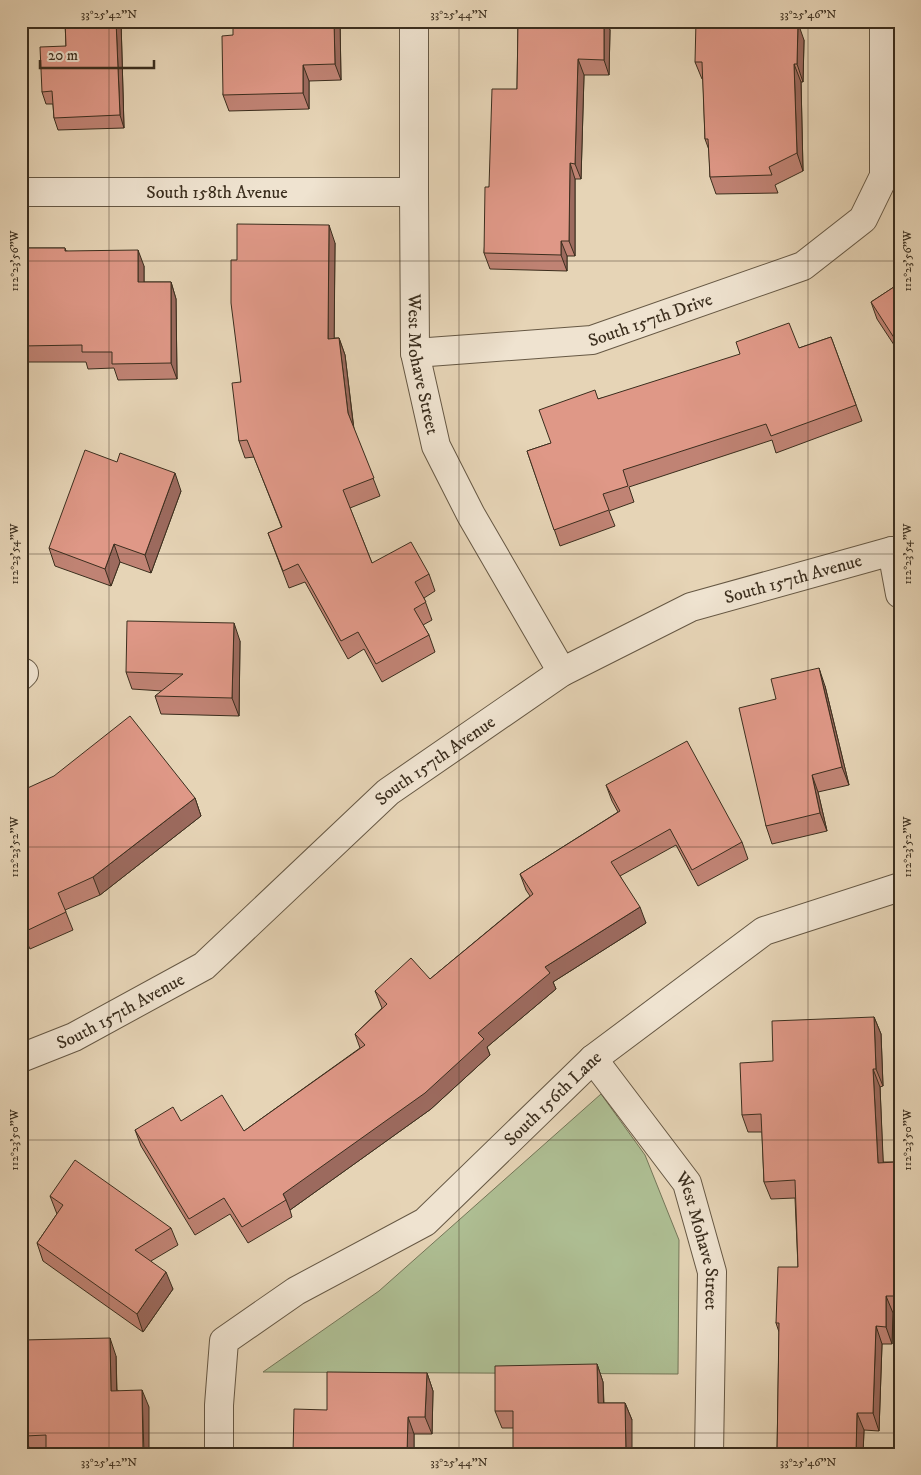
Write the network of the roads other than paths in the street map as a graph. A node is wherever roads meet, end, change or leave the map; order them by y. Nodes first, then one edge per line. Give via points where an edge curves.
1 (414, 21) edge
2 (884, 21) edge
3 (21, 192) edge
4 (414, 192) junction
5 (415, 353) junction
6 (896, 551) edge
7 (900, 594) edge
8 (562, 672) junction
9 (900, 887) edge
10 (21, 1058) edge
11 (593, 1059) junction
12 (219, 1454) edge
13 (709, 1454) edge

1 - 4 street, West Mohave Street
2 - 5 street, South 157th Drive via 884,176 863,219 803,266 592,340
3 - 4 street, South 158th Avenue
4 - 5 street, West Mohave Street
5 - 8 street, West Mohave Street via 436,446 471,515
6 - 7 street
6 - 8 street, South 157th Avenue via 691,606
8 - 10 street, South 157th Avenue via 388,792 204,966 74,1037
9 - 11 street, South 156th Lane via 764,931
11 - 12 street, South 156th Lane via 426,1222 296,1291 224,1341
11 - 13 street, West Mohave Street via 687,1183 712,1272

